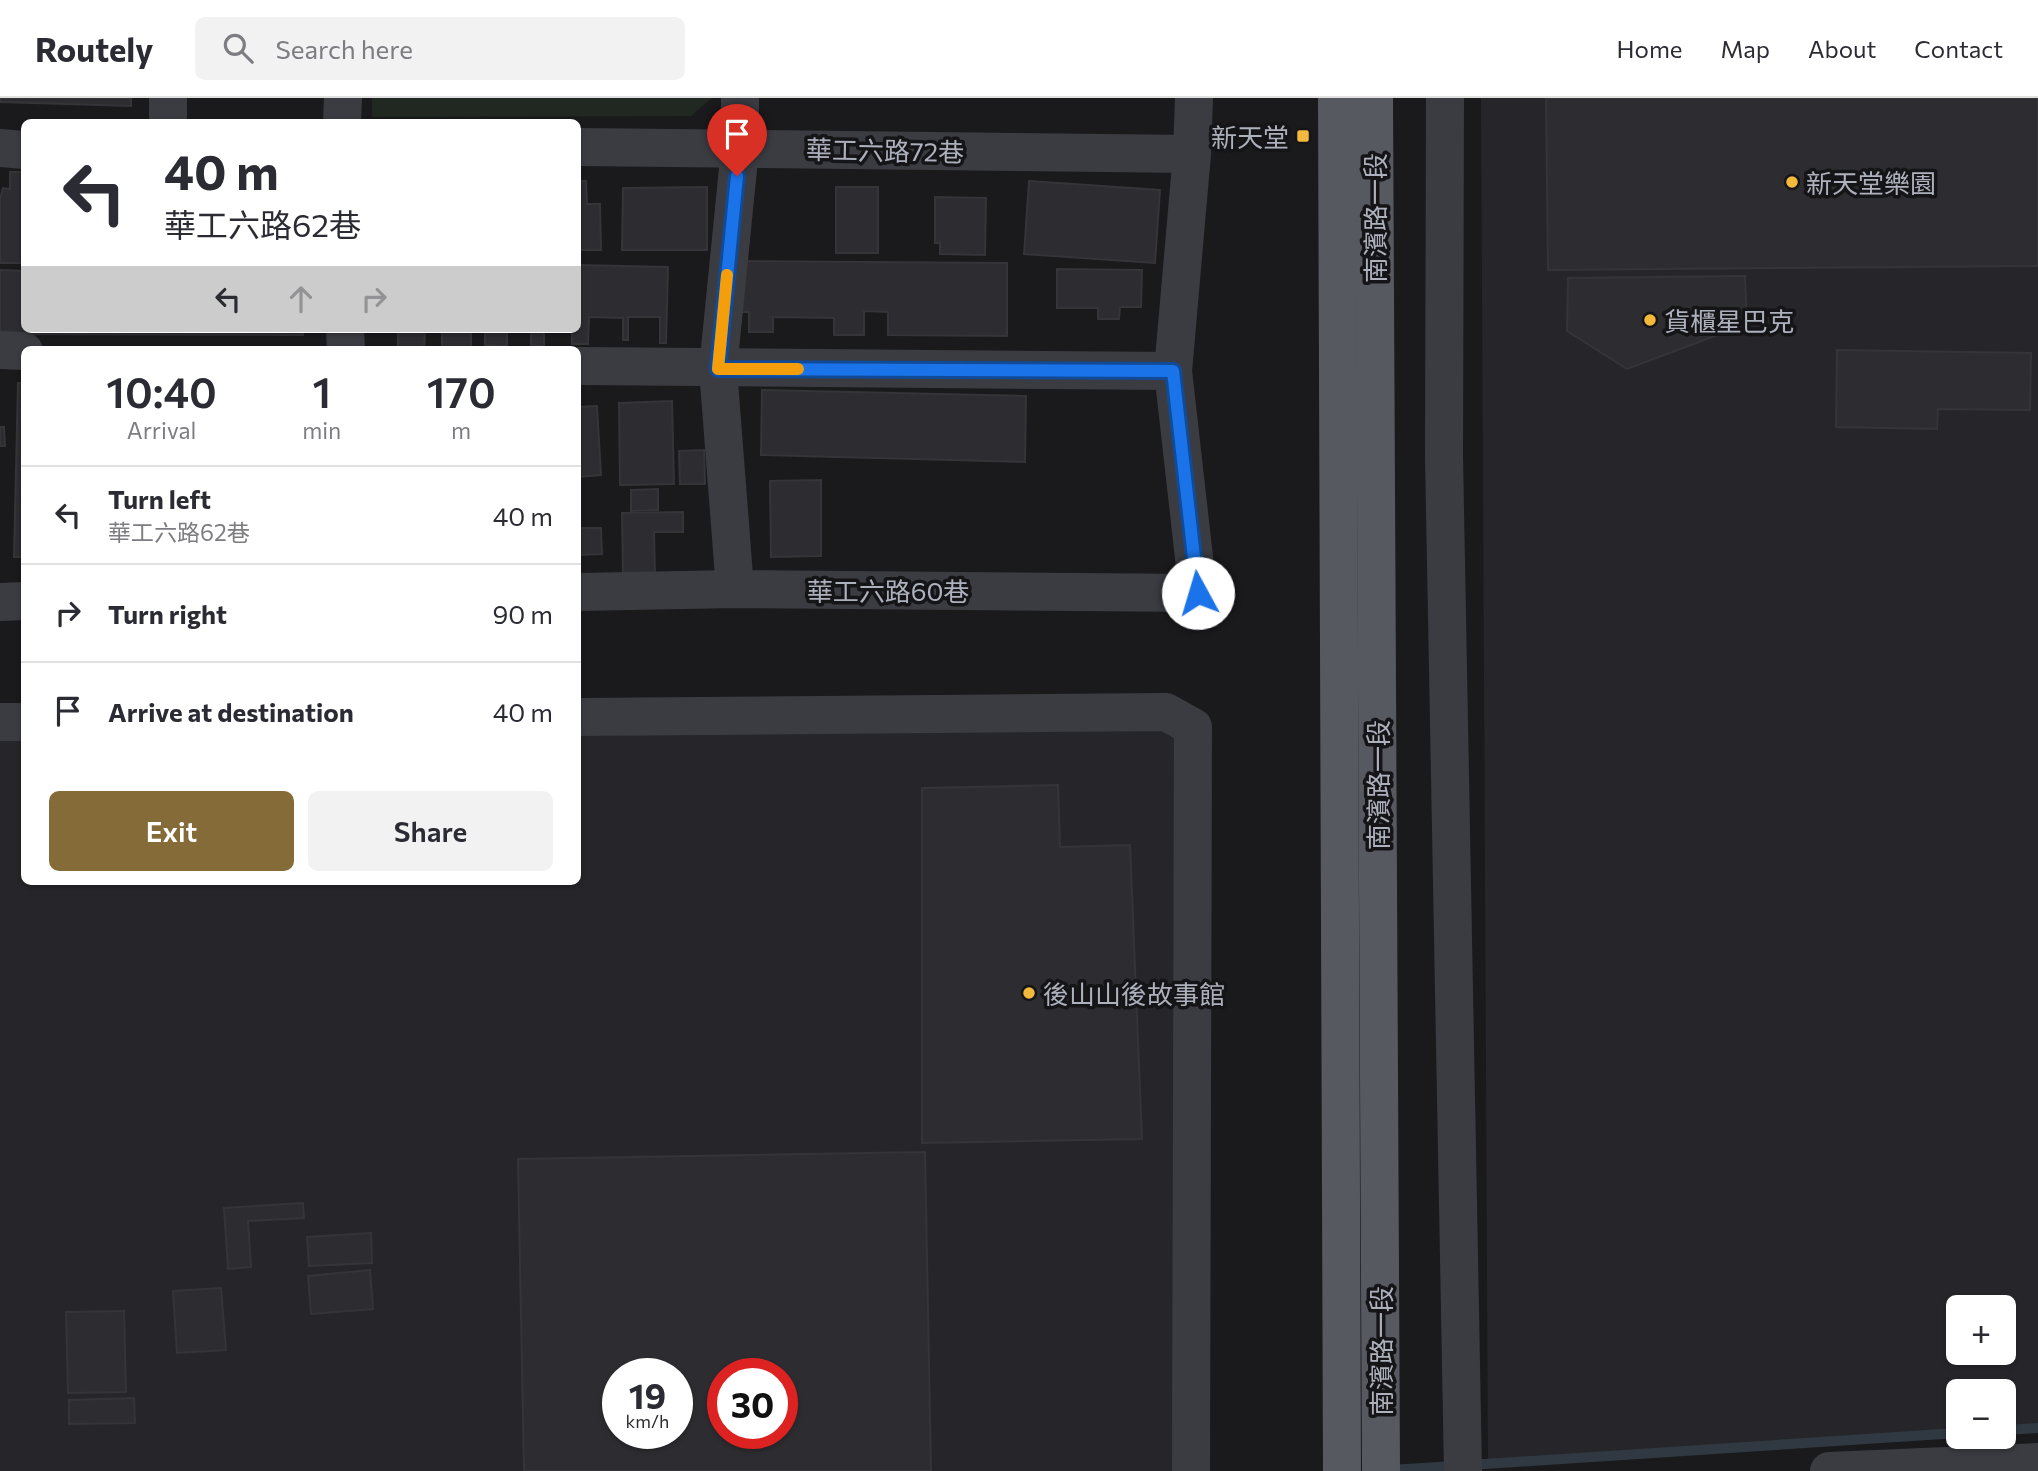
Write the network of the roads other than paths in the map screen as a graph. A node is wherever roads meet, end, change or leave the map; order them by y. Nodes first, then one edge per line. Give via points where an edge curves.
1 (168, 98) edge
2 (343, 98) edge
3 (740, 98) edge
4 (1194, 98) edge
5 (1337, 98) edge
6 (1374, 98) edge
7 (1444, 98) edge
8 (169, 119) edge
9 (342, 119) edge
10 (581, 147) edge
11 (0, 148) edge
12 (740, 149) junction
13 (21, 150) edge
14 (1192, 155) junction
15 (0, 350) edge
16 (21, 351) edge
17 (581, 366) edge
18 (718, 369) junction
19 (1173, 371) junction
20 (735, 589) junction
21 (581, 592) edge
22 (21, 601) edge
23 (0, 602) edge
24 (581, 717) edge
25 (0, 722) edge
26 (21, 722) edge
27 (2038, 1462) edge
28 (1191, 1471) edge
29 (1342, 1471) edge
30 (1381, 1471) edge
31 (1463, 1471) edge
32 (1829, 1471) edge

1 - 8 street
2 - 9 street
3 - 12 street
4 - 14 street
5 - 29 main road, 南濱路一段
6 - 30 main road, 南濱路一段
7 - 31 street via 1444,456
10 - 12 street, 華工六路72巷
11 - 13 street
12 - 14 street, 華工六路72巷
12 - 18 street
14 - 19 street
15 - 16 street
17 - 18 street
18 - 19 street
18 - 20 street
19 - 20 street, 華工六路60巷 via 1198,593
20 - 21 street, 華工六路60巷
22 - 23 street
24 - 28 street via 1166,712 1193,727
25 - 26 street
27 - 32 street

